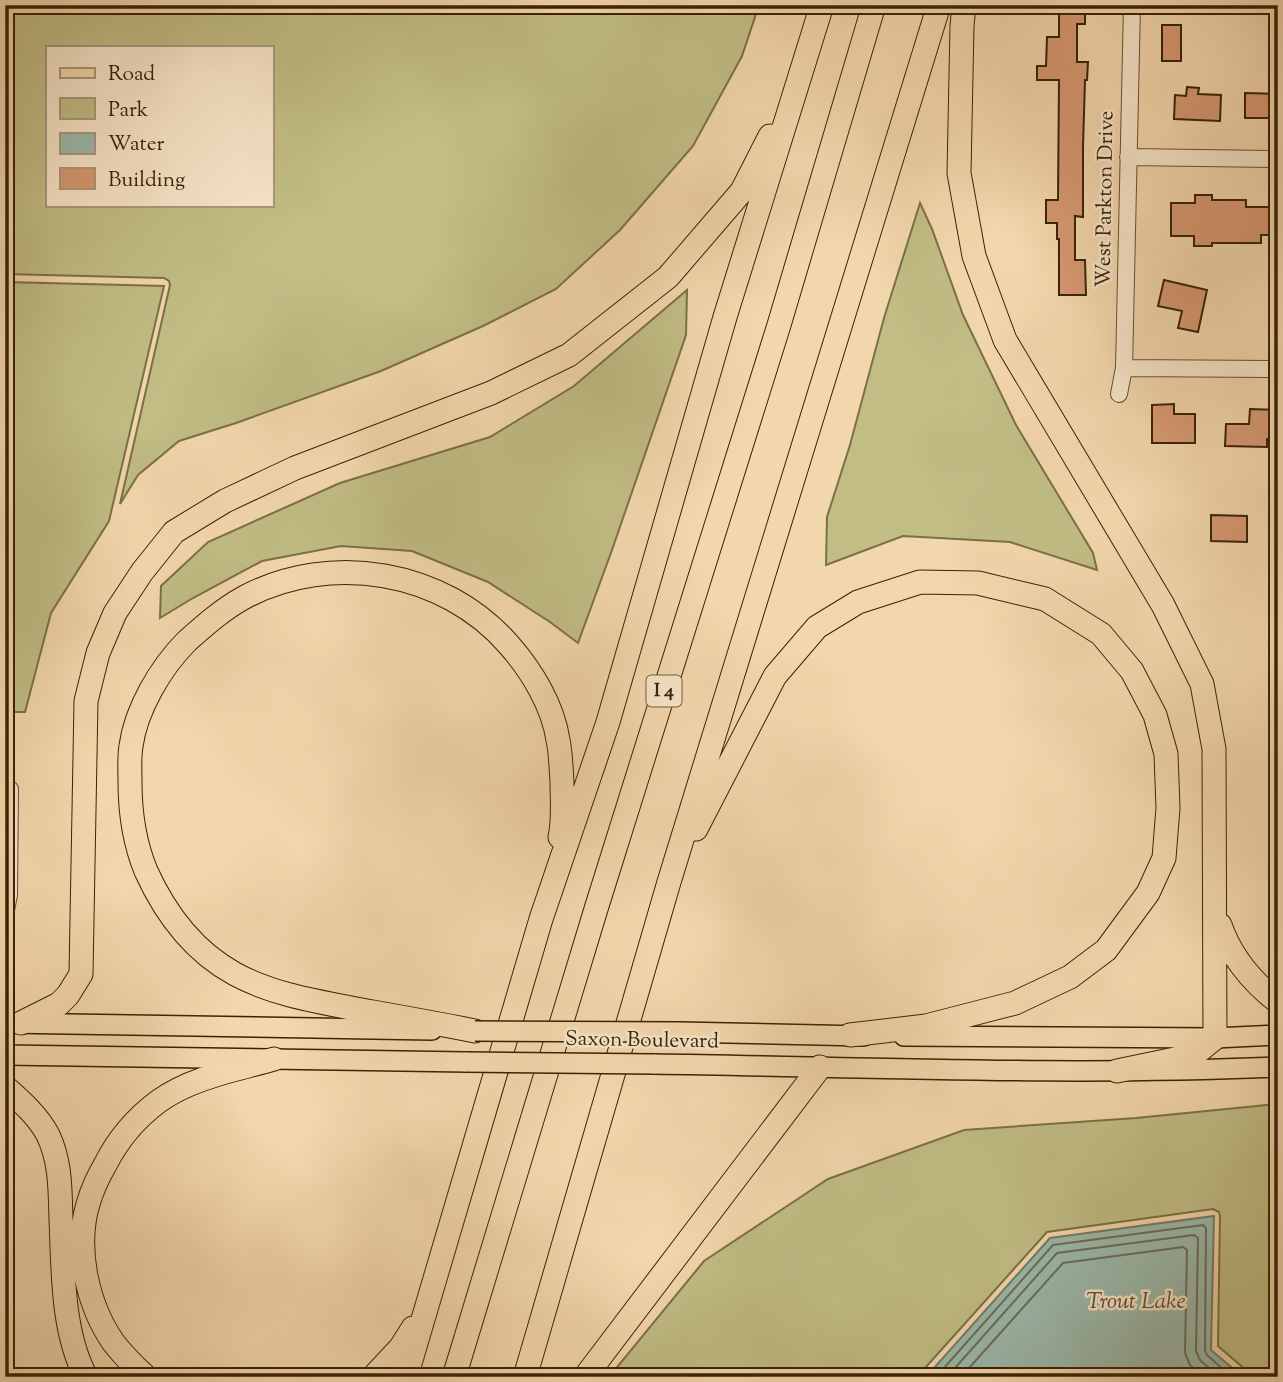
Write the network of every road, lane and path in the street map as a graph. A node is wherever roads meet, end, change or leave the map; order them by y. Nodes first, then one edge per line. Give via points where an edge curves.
1 (822, 5) edge
2 (874, 5) edge
3 (939, 5) edge
4 (964, 5) edge
5 (1132, 5) edge
6 (800, 77) junction
7 (1128, 157) junction
8 (1278, 159) edge
9 (1124, 368) junction
10 (1278, 369) edge
11 (1119, 394) dead end
12 (10, 789) dead end
13 (669, 882) junction
14 (1216, 911) junction
15 (5, 915) edge
16 (541, 919) junction
17 (1278, 1002) edge
18 (13, 1023) edge
19 (475, 1031) junction
20 (850, 1035) junction
21 (1278, 1035) edge
22 (1215, 1038) junction
23 (5, 1055) edge
24 (274, 1059) junction
25 (820, 1067) junction
26 (1278, 1067) edge
27 (1117, 1071) junction
28 (5, 1087) edge
29 (429, 1297) junction
30 (86, 1377) edge
31 (146, 1377) edge
32 (373, 1377) edge
33 (406, 1377) edge
34 (454, 1377) edge
35 (524, 1377) edge
36 (585, 1377) edge

1 - 6 highway
2 - 34 highway, I 4
3 - 13 highway
4 - 14 highway via 959,173 974,256 1005,341 1163,605 1202,684 1214,749
5 - 7 street, West Parkton Drive
6 - 16 highway via 608,722
6 - 18 highway via 742,191 668,277 569,355 491,393 295,468 225,501 174,532 115,613 98,653 86,701 81,974 59,1003
7 - 8 street
7 - 9 street, West Parkton Drive
9 - 10 street
9 - 11 street, West Parkton Drive
12 - 15 street
13 - 20 highway via 775,676 817,627 858,602 920,582 978,583 1045,599 1101,634 1132,671 1155,715 1166,754 1164,858 1148,893 1106,950 1070,977 993,1009 926,1026
13 - 35 highway
14 - 17 highway via 1238,963
14 - 22 highway
16 - 19 highway via 561,830 558,739 551,712 518,656 475,613 422,585 395,578 360,572 299,577 244,598 219,614 162,671 139,717 131,746 130,801 142,861 179,928 206,955 260,986 303,999
16 - 29 highway
18 - 19 main road, Saxon Boulevard
19 - 20 main road, Saxon Boulevard, bridge
20 - 22 main road, Saxon Boulevard
21 - 22 main road, Saxon Boulevard
22 - 27 highway via 1200,1050 1175,1059
23 - 24 main road, Saxon Boulevard
24 - 25 main road, Saxon Boulevard, bridge
24 - 31 highway via 206,1078 161,1100 125,1131 97,1179 83,1231 89,1289 112,1340
25 - 27 main road, Saxon Boulevard
25 - 36 highway
26 - 27 main road, Saxon Boulevard
28 - 30 highway via 37,1119 55,1154 66,1307
29 - 32 highway via 401,1347
29 - 33 highway

